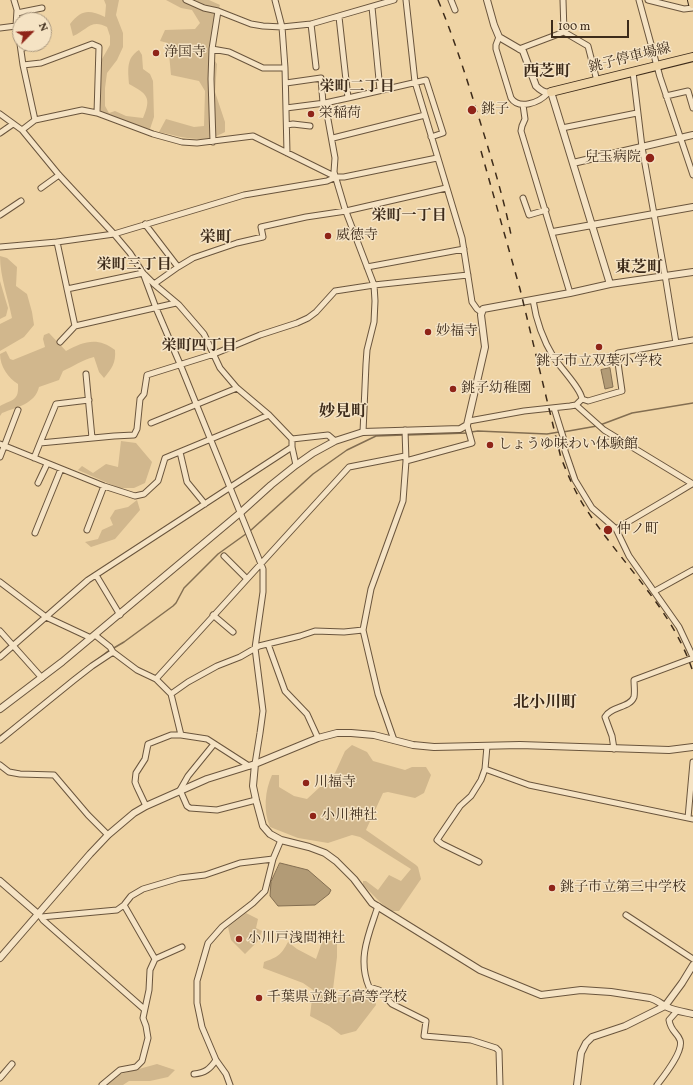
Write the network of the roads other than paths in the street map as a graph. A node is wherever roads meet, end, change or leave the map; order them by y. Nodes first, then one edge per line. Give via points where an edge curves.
1 (14, 0) edge
2 (186, 0) edge
3 (275, 0) edge
4 (394, 0) edge
5 (406, 0) edge
6 (451, 0) edge
7 (487, 0) edge
8 (563, 0) edge
9 (639, 0) edge
10 (648, 0) edge
11 (692, 0) edge
12 (693, 4) edge
13 (372, 7) junction
14 (42, 8) dead end
15 (693, 8) edge
16 (455, 10) dead end
17 (218, 11) junction
18 (17, 12) edge
19 (22, 12) edge
20 (339, 17) junction
21 (311, 24) junction
22 (12, 26) edge
23 (282, 27) junction
24 (0, 28) edge
25 (564, 32) junction
26 (499, 37) junction
27 (519, 48) junction
28 (212, 49) junction
29 (21, 52) edge
30 (693, 57) edge
31 (23, 65) junction
32 (656, 66) junction
33 (316, 67) dead end
34 (285, 68) junction
35 (633, 72) junction
36 (597, 81) junction
37 (415, 82) junction
38 (286, 83) junction
39 (380, 90) junction
40 (549, 93) junction
41 (666, 96) junction
42 (348, 98) junction
43 (324, 103) junction
44 (523, 105) junction
45 (286, 108) junction
46 (693, 108) edge
47 (97, 113) junction
48 (637, 113) junction
49 (0, 114) edge
50 (425, 115) junction
51 (35, 120) junction
52 (13, 124) junction
53 (287, 125) junction
54 (310, 126) dead end
55 (562, 128) junction
56 (22, 130) junction
57 (0, 133) edge
58 (693, 135) edge
59 (431, 137) junction
60 (333, 138) junction
61 (681, 138) junction
62 (213, 142) junction
63 (642, 147) junction
64 (287, 153) junction
65 (437, 158) junction
66 (573, 163) junction
67 (59, 175) junction
68 (693, 175) edge
69 (336, 177) junction
70 (41, 188) dead end
71 (446, 188) junction
72 (523, 198) dead end
73 (21, 201) dead end
74 (693, 207) edge
75 (546, 210) junction
76 (346, 211) junction
77 (654, 214) junction
78 (0, 215) edge
79 (145, 224) junction
80 (592, 225) junction
81 (553, 232) junction
82 (114, 234) junction
83 (57, 242) junction
84 (0, 246) edge
85 (464, 249) junction
86 (178, 267) junction
87 (367, 267) junction
88 (693, 272) edge
89 (143, 273) junction
90 (468, 275) junction
91 (664, 276) junction
92 (154, 284) junction
93 (610, 284) junction
94 (374, 285) junction
95 (67, 289) junction
96 (570, 293) junction
97 (533, 300) junction
98 (176, 304) junction
99 (156, 308) junction
100 (481, 312) junction
101 (75, 326) junction
102 (693, 340) edge
103 (60, 342) dead end
104 (676, 343) junction
105 (214, 354) junction
106 (180, 364) junction
107 (86, 374) dead end
108 (237, 388) junction
109 (582, 399) junction
110 (89, 400) junction
111 (197, 405) junction
112 (576, 405) junction
113 (554, 408) junction
114 (18, 410) dead end
115 (269, 415) junction
116 (150, 422) dead end
117 (468, 423) junction
118 (405, 430) junction
119 (363, 432) junction
120 (92, 438) junction
121 (292, 439) junction
122 (211, 440) junction
123 (334, 441) junction
124 (40, 443) junction
125 (2, 445) edge
126 (292, 447) junction
127 (180, 452) junction
128 (0, 457) edge
129 (34, 458) junction
130 (406, 459) junction
131 (47, 464) junction
132 (296, 465) junction
133 (60, 469) junction
134 (38, 483) dead end
135 (692, 484) edge
136 (104, 486) junction
137 (230, 488) junction
138 (205, 504) junction
139 (240, 513) junction
140 (616, 529) junction
141 (87, 530) dead end
142 (34, 533) dead end
143 (224, 556) dead end
144 (261, 562) junction
145 (692, 572) edge
146 (96, 575) junction
147 (246, 578) junction
148 (0, 582) edge
149 (654, 591) junction
150 (213, 614) junction
151 (120, 615) junction
152 (46, 617) junction
153 (363, 630) junction
154 (0, 631) edge
155 (233, 632) dead end
156 (93, 636) junction
157 (268, 644) junction
158 (13, 645) junction
159 (255, 648) junction
160 (113, 652) junction
161 (0, 657) edge
162 (693, 658) edge
163 (42, 678) junction
164 (156, 679) junction
165 (171, 694) junction
166 (0, 709) edge
167 (181, 735) junction
168 (318, 738) junction
169 (0, 740) edge
170 (394, 740) junction
171 (214, 744) junction
172 (487, 746) junction
173 (693, 746) edge
174 (614, 749) junction
175 (693, 762) edge
176 (0, 765) edge
177 (252, 765) junction
178 (485, 769) junction
179 (180, 790) junction
180 (256, 800) junction
181 (146, 806) junction
182 (690, 818) edge
183 (108, 835) junction
184 (281, 840) junction
185 (273, 859) junction
186 (479, 862) dead end
187 (0, 881) edge
188 (124, 905) junction
189 (378, 906) junction
190 (40, 915) junction
191 (626, 915) dead end
192 (182, 948) dead end
193 (0, 958) edge
194 (155, 958) junction
195 (693, 959) edge
196 (693, 966) edge
197 (665, 1006) junction
198 (144, 1009) junction
199 (677, 1011) junction
200 (693, 1014) edge
201 (216, 1060) junction
202 (12, 1064) dead end
203 (194, 1074) dead end
204 (0, 1078) edge
205 (102, 1085) edge
206 (230, 1085) edge
207 (500, 1085) edge
208 (577, 1085) edge
209 (657, 1085) edge

1 - 18 street
2 - 17 street
3 - 23 street
4 - 13 street
5 - 37 street
6 - 16 street
7 - 26 street
8 - 25 street
9 - 32 street
10 - 15 street via 684,9
11 - 12 main road
13 - 20 street
13 - 39 street
14 - 19 street
17 - 23 street via 251,24
17 - 28 street
20 - 21 street
20 - 42 street
21 - 23 street
21 - 33 street
22 - 24 street
23 - 34 street
25 - 27 street
25 - 36 street via 588,46
26 - 27 street
26 - 44 street via 496,49 511,98 517,104
27 - 40 street via 525,54 533,82 540,91
28 - 34 street via 229,52 263,68
28 - 62 street
29 - 31 street
30 - 32 main road, 銚子停車場線
31 - 47 street via 41,63 92,44 99,47
31 - 51 street
32 - 35 main road, 銚子停車場線
32 - 41 street
34 - 38 street
35 - 36 main road, 銚子停車場線
35 - 48 street
36 - 40 main road, 銚子停車場線
37 - 39 street
37 - 50 street
37 - 59 street via 426,80 443,133
38 - 43 street via 321,78
38 - 45 street
39 - 42 street
40 - 44 street via 544,98
40 - 55 street
41 - 46 street via 688,91
41 - 61 street
42 - 43 street
43 - 45 street
43 - 60 street
44 - 75 street via 525,118 521,130
45 - 53 street
47 - 51 street via 82,110
47 - 62 street via 182,142
48 - 55 street
48 - 63 street
49 - 52 street
50 - 59 street
50 - 60 street
51 - 56 street
52 - 56 street
52 - 57 street
53 - 54 street
53 - 64 street
55 - 66 street
56 - 67 street
58 - 61 street
59 - 65 street
60 - 69 street
61 - 63 street
61 - 68 street
62 - 64 street via 253,136
63 - 66 street
63 - 77 street
64 - 69 street
65 - 69 street
65 - 71 street
66 - 80 street
67 - 70 street
67 - 82 street
69 - 76 street
69 - 79 street via 327,181 244,195
71 - 76 street
71 - 85 street
72 - 75 street via 529,215
73 - 78 street
74 - 77 street
75 - 81 street
76 - 86 street via 261,227 263,237 193,258
76 - 87 street
77 - 80 street
77 - 91 street
79 - 82 street
79 - 86 street
80 - 81 street
80 - 93 street
81 - 96 street
82 - 83 street
82 - 89 street
83 - 84 street
83 - 95 street
85 - 87 street
85 - 90 street
86 - 92 street
87 - 94 street
88 - 91 street
89 - 92 street
89 - 95 street
89 - 99 street
90 - 94 street
90 - 100 street via 472,302
91 - 93 street
91 - 104 street
92 - 98 street
93 - 96 street
94 - 105 street via 335,291 308,318
94 - 119 street via 376,301 367,350
95 - 101 street
96 - 97 street
97 - 100 street via 487,307
97 - 109 street via 541,332
98 - 99 street
98 - 105 street via 198,327
99 - 101 street
99 - 106 street
100 - 117 street via 485,347
101 - 103 street
102 - 104 street
104 - 109 street via 618,353 616,356 622,391 588,401
105 - 106 street
105 - 108 street via 220,368
106 - 111 street
106 - 120 street via 147,375 134,435
107 - 110 street
108 - 111 street
108 - 115 street
109 - 112 street
110 - 120 street
110 - 124 street via 56,404
111 - 116 street
111 - 122 street
112 - 113 street
112 - 135 street via 604,430
113 - 117 street via 524,411
113 - 140 street via 575,480 592,508
114 - 125 street
115 - 121 street
115 - 122 street
117 - 118 street via 460,429
117 - 130 street via 472,443
118 - 119 street
118 - 130 street
119 - 123 street
120 - 124 street
121 - 123 street via 328,435
121 - 126 street
122 - 127 street
122 - 137 street
123 - 132 street
124 - 129 street
125 - 128 street
125 - 129 street
126 - 132 street
126 - 137 street
127 - 136 street via 165,458 158,481 144,494 135,496
127 - 138 street via 187,482
129 - 131 street
130 - 144 street via 349,467
130 - 153 street via 403,501 371,589
131 - 133 street
131 - 134 street
132 - 139 street
133 - 136 street
133 - 142 street
135 - 140 street
136 - 141 street
137 - 138 street
137 - 139 street
138 - 146 street
139 - 144 street
139 - 151 street
140 - 149 street via 629,556
143 - 147 street
144 - 147 street
144 - 159 street via 264,592
145 - 149 street
146 - 151 street
146 - 152 street
147 - 150 street
148 - 152 street
149 - 162 street via 679,627
150 - 155 street
150 - 164 street
151 - 156 street
152 - 156 street
152 - 158 street
153 - 157 street via 315,631
153 - 170 street via 378,694
154 - 158 street
156 - 160 street via 110,647
156 - 163 street
157 - 159 street
157 - 168 street via 282,686 307,714
158 - 161 street
158 - 163 street
159 - 165 street via 217,666
159 - 177 street via 263,711
160 - 164 street via 137,670
160 - 169 street via 80,675
162 - 174 street via 634,680 634,697 629,703 608,712 605,717
163 - 166 street
164 - 165 street
165 - 167 street
167 - 171 street via 207,739
167 - 181 street via 171,735 148,744 145,759 136,773 137,787
168 - 170 street via 337,733 360,733
168 - 177 street
170 - 172 street via 434,747
171 - 177 street
171 - 179 street
172 - 174 street
172 - 178 street
173 - 174 street via 669,750
175 - 182 street
176 - 183 street via 9,772 54,775
177 - 179 street
177 - 180 street
178 - 182 street via 529,785
178 - 186 street via 481,780 437,840
179 - 180 street via 190,808 217,810
179 - 181 street
180 - 184 street via 263,826 270,834
181 - 183 street
183 - 190 street
184 - 185 street
184 - 189 street via 325,853 336,861
185 - 188 street via 240,863 205,875 161,883 137,892
185 - 201 street via 265,891 218,931 206,949 197,981 197,1003 202,1026
187 - 190 street
188 - 190 street via 117,910
188 - 194 street
189 - 197 street via 480,970 540,995 581,990 611,992 650,998
189 - 207 street via 363,955 369,987 379,990 392,1004 426,1021 424,1036 472,1040 496,1048 499,1051
190 - 193 street
190 - 198 street
191 - 195 street
192 - 194 street
194 - 198 street via 150,970 149,990
196 - 197 street
197 - 199 street
197 - 208 street via 625,1026 592,1037 581,1053
198 - 205 street via 143,1018 148,1038 142,1061 136,1067 120,1070
199 - 200 street
199 - 209 street via 669,1020 670,1027 680,1039 680,1047 671,1066
201 - 203 street via 203,1073
201 - 206 street
202 - 204 street

